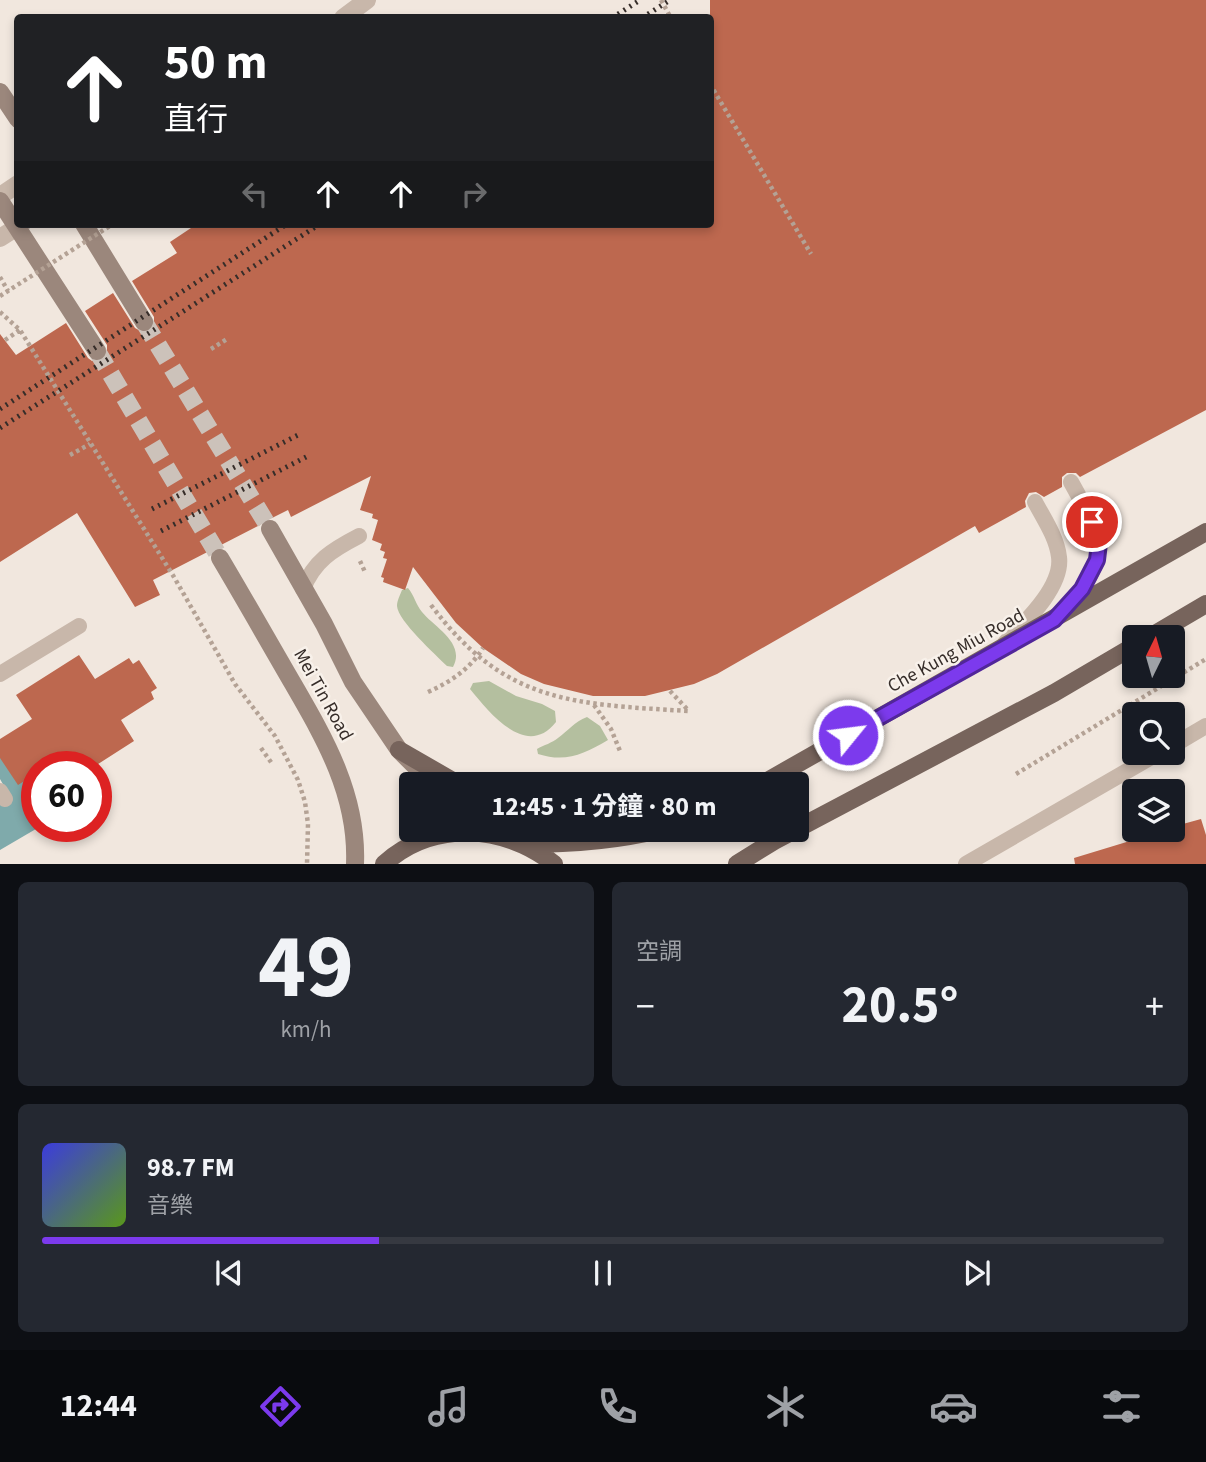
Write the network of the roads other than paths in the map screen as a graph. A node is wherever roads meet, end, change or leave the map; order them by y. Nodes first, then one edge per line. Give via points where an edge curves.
1 (367, 0) edge
2 (348, 14) edge
3 (0, 92) edge
4 (14, 113) edge
5 (14, 187) edge
6 (0, 199) edge
7 (14, 217) edge
8 (15, 228) edge
9 (22, 228) edge
10 (86, 228) edge
11 (0, 238) edge
12 (145, 322) tunnel mouth
13 (97, 351) tunnel mouth
14 (1071, 482) dead end
15 (1035, 502) dead end
16 (270, 529) tunnel mouth
17 (1206, 532) edge
18 (359, 536) dead end
19 (220, 558) tunnel mouth
20 (303, 589) junction
21 (1206, 604) edge
22 (1054, 620) junction
23 (1170, 625) edge
24 (79, 626) dead end
25 (997, 653) junction
26 (1122, 653) edge
27 (0, 674) edge
28 (1206, 726) edge
29 (1185, 738) edge
30 (399, 750) junction
31 (1137, 765) edge
32 (421, 772) edge
33 (437, 772) edge
34 (784, 772) edge
35 (418, 842) edge
36 (519, 842) edge
37 (599, 842) edge
38 (525, 844) junction
39 (355, 863) edge
40 (384, 863) edge
41 (554, 863) edge
42 (737, 863) edge
43 (966, 863) edge

1 - 2 street
3 - 4 main road
5 - 6 street
6 - 7 main road
8 - 11 street
9 - 13 main road
10 - 12 main road
14 - 22 lane via 1096,533 1097,560 1082,589
15 - 25 lane via 1060,559 1055,580
16 - 20 main road, Mei Tin Road
17 - 22 main road, Che Kung Miu Road
18 - 20 lane via 318,562
19 - 39 main road, Mei Tin Road via 334,756 348,798
20 - 30 main road, Mei Tin Road via 353,682
21 - 23 main road
22 - 25 main road, Che Kung Miu Road
24 - 27 lane
25 - 34 main road, Che Kung Miu Road
26 - 42 main road
28 - 29 lane
30 - 32 main road, Mei Tin Road
30 - 33 main road
31 - 43 lane
35 - 40 main road
36 - 38 main road
37 - 38 main road
38 - 41 main road

